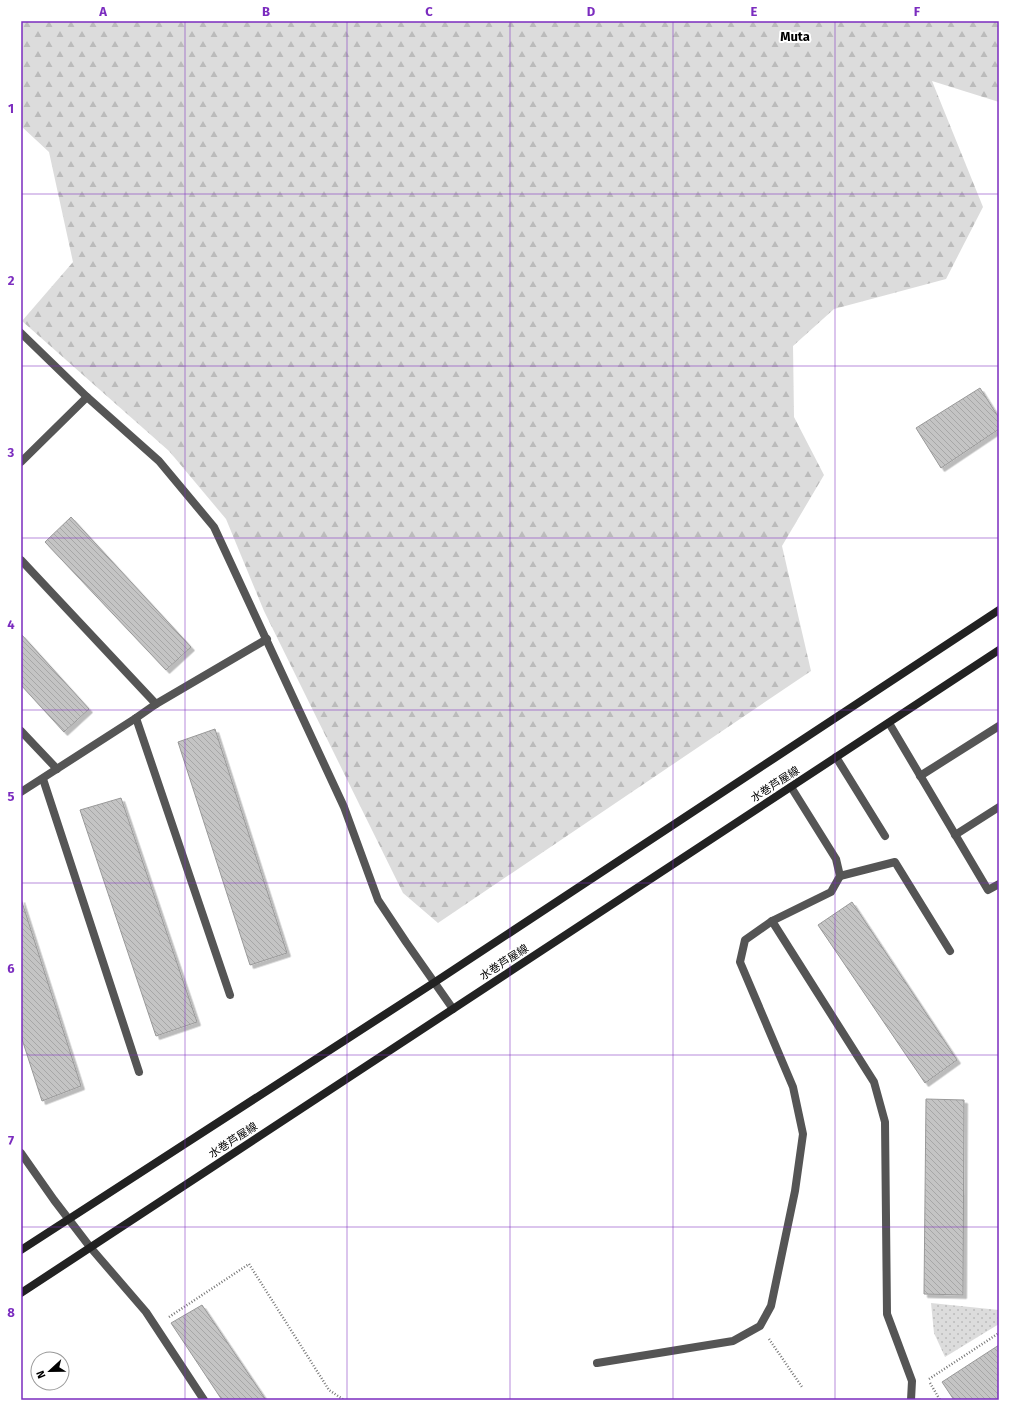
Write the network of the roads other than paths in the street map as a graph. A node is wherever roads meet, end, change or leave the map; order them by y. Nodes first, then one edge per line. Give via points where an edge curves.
1 (21, 333) edge
2 (87, 397) junction
3 (21, 462) edge
4 (21, 560) edge
5 (999, 610) edge
6 (267, 640) junction
7 (999, 650) edge
8 (156, 704) junction
9 (136, 718) junction
10 (889, 723) junction
11 (999, 726) edge
12 (21, 731) edge
13 (836, 757) junction
14 (57, 769) junction
15 (920, 776) junction
16 (43, 779) junction
17 (791, 787) junction
18 (21, 792) edge
19 (999, 807) edge
20 (955, 835) junction
21 (885, 836) dead end
22 (840, 876) junction
23 (999, 884) edge
24 (772, 921) junction
25 (950, 952) dead end
26 (435, 982) junction
27 (230, 995) dead end
28 (453, 1009) junction
29 (139, 1072) dead end
30 (21, 1153) edge
31 (69, 1220) junction
32 (90, 1247) junction
33 (21, 1250) edge
34 (21, 1293) edge
35 (598, 1364) dead end
36 (204, 1400) edge
37 (911, 1400) edge

1 - 2 street
2 - 3 street
2 - 6 street via 159,461 214,527
4 - 8 street
5 - 26 main road, 水巻芦屋線
6 - 8 street
6 - 26 street via 344,807 378,900
7 - 10 main road, 水巻芦屋線
8 - 9 street
9 - 14 street
9 - 27 street
10 - 13 main road, 水巻芦屋線
10 - 15 street
11 - 15 street
12 - 14 street
13 - 17 main road, 水巻芦屋線
13 - 21 street
14 - 16 street
15 - 20 street
16 - 18 street
16 - 29 street
17 - 22 street via 836,859
17 - 28 main road, 水巻芦屋線
19 - 20 street
20 - 23 street via 988,890
22 - 24 street via 832,892
22 - 25 street via 895,862
24 - 35 street via 745,940 740,962 793,1087 803,1134 795,1191 771,1306 760,1326 733,1341
24 - 37 street via 874,1082 885,1122 887,1314 912,1380
26 - 28 street
26 - 31 main road, 水巻芦屋線
28 - 32 main road, 水巻芦屋線
30 - 31 street
31 - 32 street
31 - 33 main road, 水巻芦屋線
32 - 34 main road, 水巻芦屋線
32 - 36 street via 146,1312

